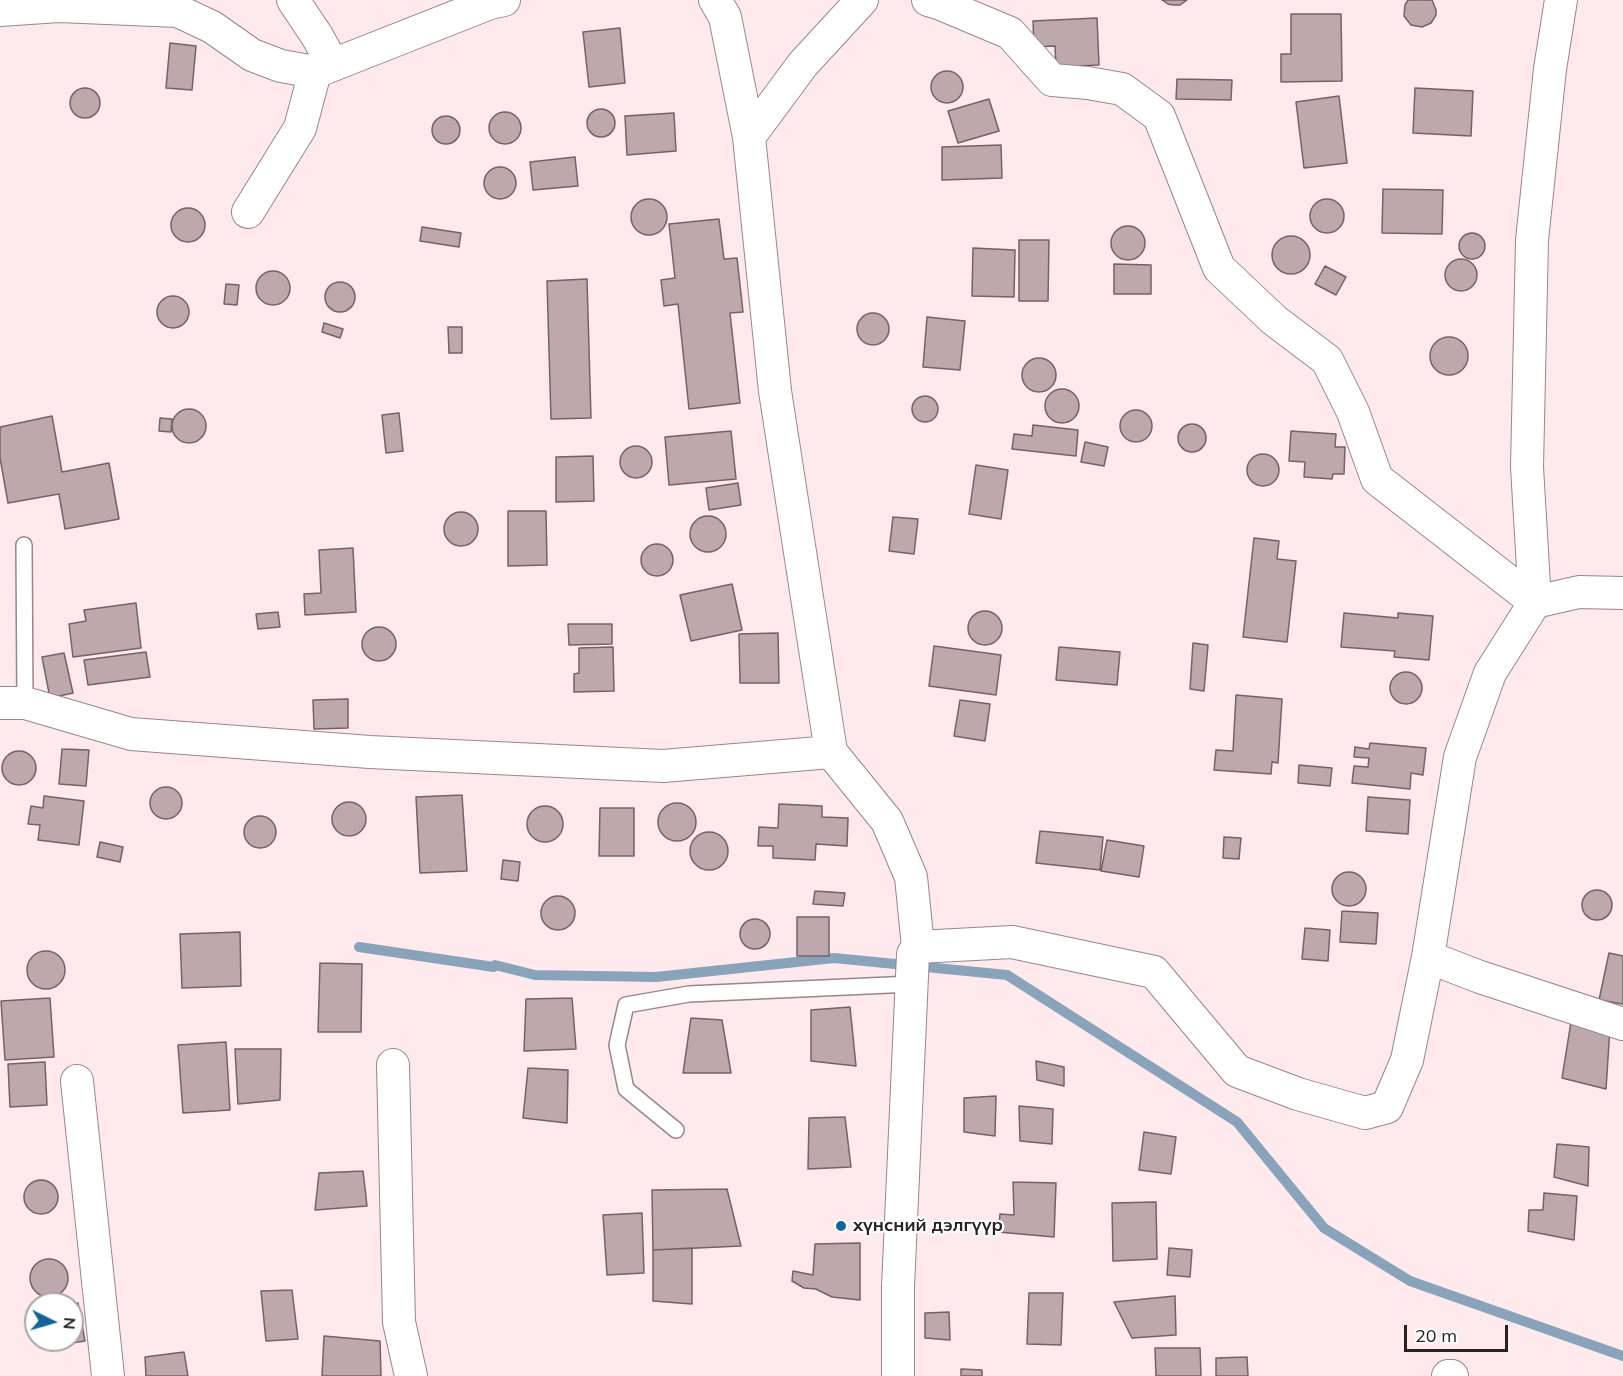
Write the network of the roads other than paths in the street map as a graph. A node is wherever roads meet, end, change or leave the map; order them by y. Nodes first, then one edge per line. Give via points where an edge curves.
1 (292, 0) edge
2 (504, 0) edge
3 (715, 0) edge
4 (862, 0) edge
5 (928, 0) edge
6 (1561, 0) edge
7 (57, 3) edge
8 (0, 10) edge
9 (324, 68) junction
10 (749, 137) junction
11 (248, 212) dead end
12 (24, 544) dead end
13 (1623, 593) edge
14 (1535, 602) junction
15 (12, 703) edge
16 (831, 752) junction
17 (918, 947) junction
18 (1428, 957) junction
19 (912, 984) junction
20 (1623, 1024) edge
21 (393, 1065) dead end
22 (76, 1081) dead end
23 (676, 1130) dead end
24 (108, 1376) edge
25 (411, 1376) edge
26 (898, 1376) edge

1 - 9 street via 317,36
2 - 9 street
3 - 10 street via 725,17
4 - 10 street via 803,64
5 - 14 street via 1010,33 1052,80 1122,89 1159,116 1219,268 1274,320 1327,360 1353,412 1377,479
6 - 14 street via 1532,240 1527,466
7 - 8 street
7 - 9 street via 178,11 212,27 252,54 281,66
9 - 11 street via 300,128
10 - 16 street via 775,391
12 - 15 lane
13 - 14 street via 1579,592
14 - 18 street via 1490,673 1460,757
15 - 16 street via 131,734 370,753 663,766
16 - 17 street via 887,821 911,877
17 - 18 street via 1012,942 1154,972 1237,1071 1365,1113 1387,1107 1407,1060
17 - 19 street via 913,954
18 - 20 street
19 - 23 lane via 689,994 626,1005 617,1045 626,1089
19 - 26 street via 898,1287
21 - 25 street via 399,1322
22 - 24 street

